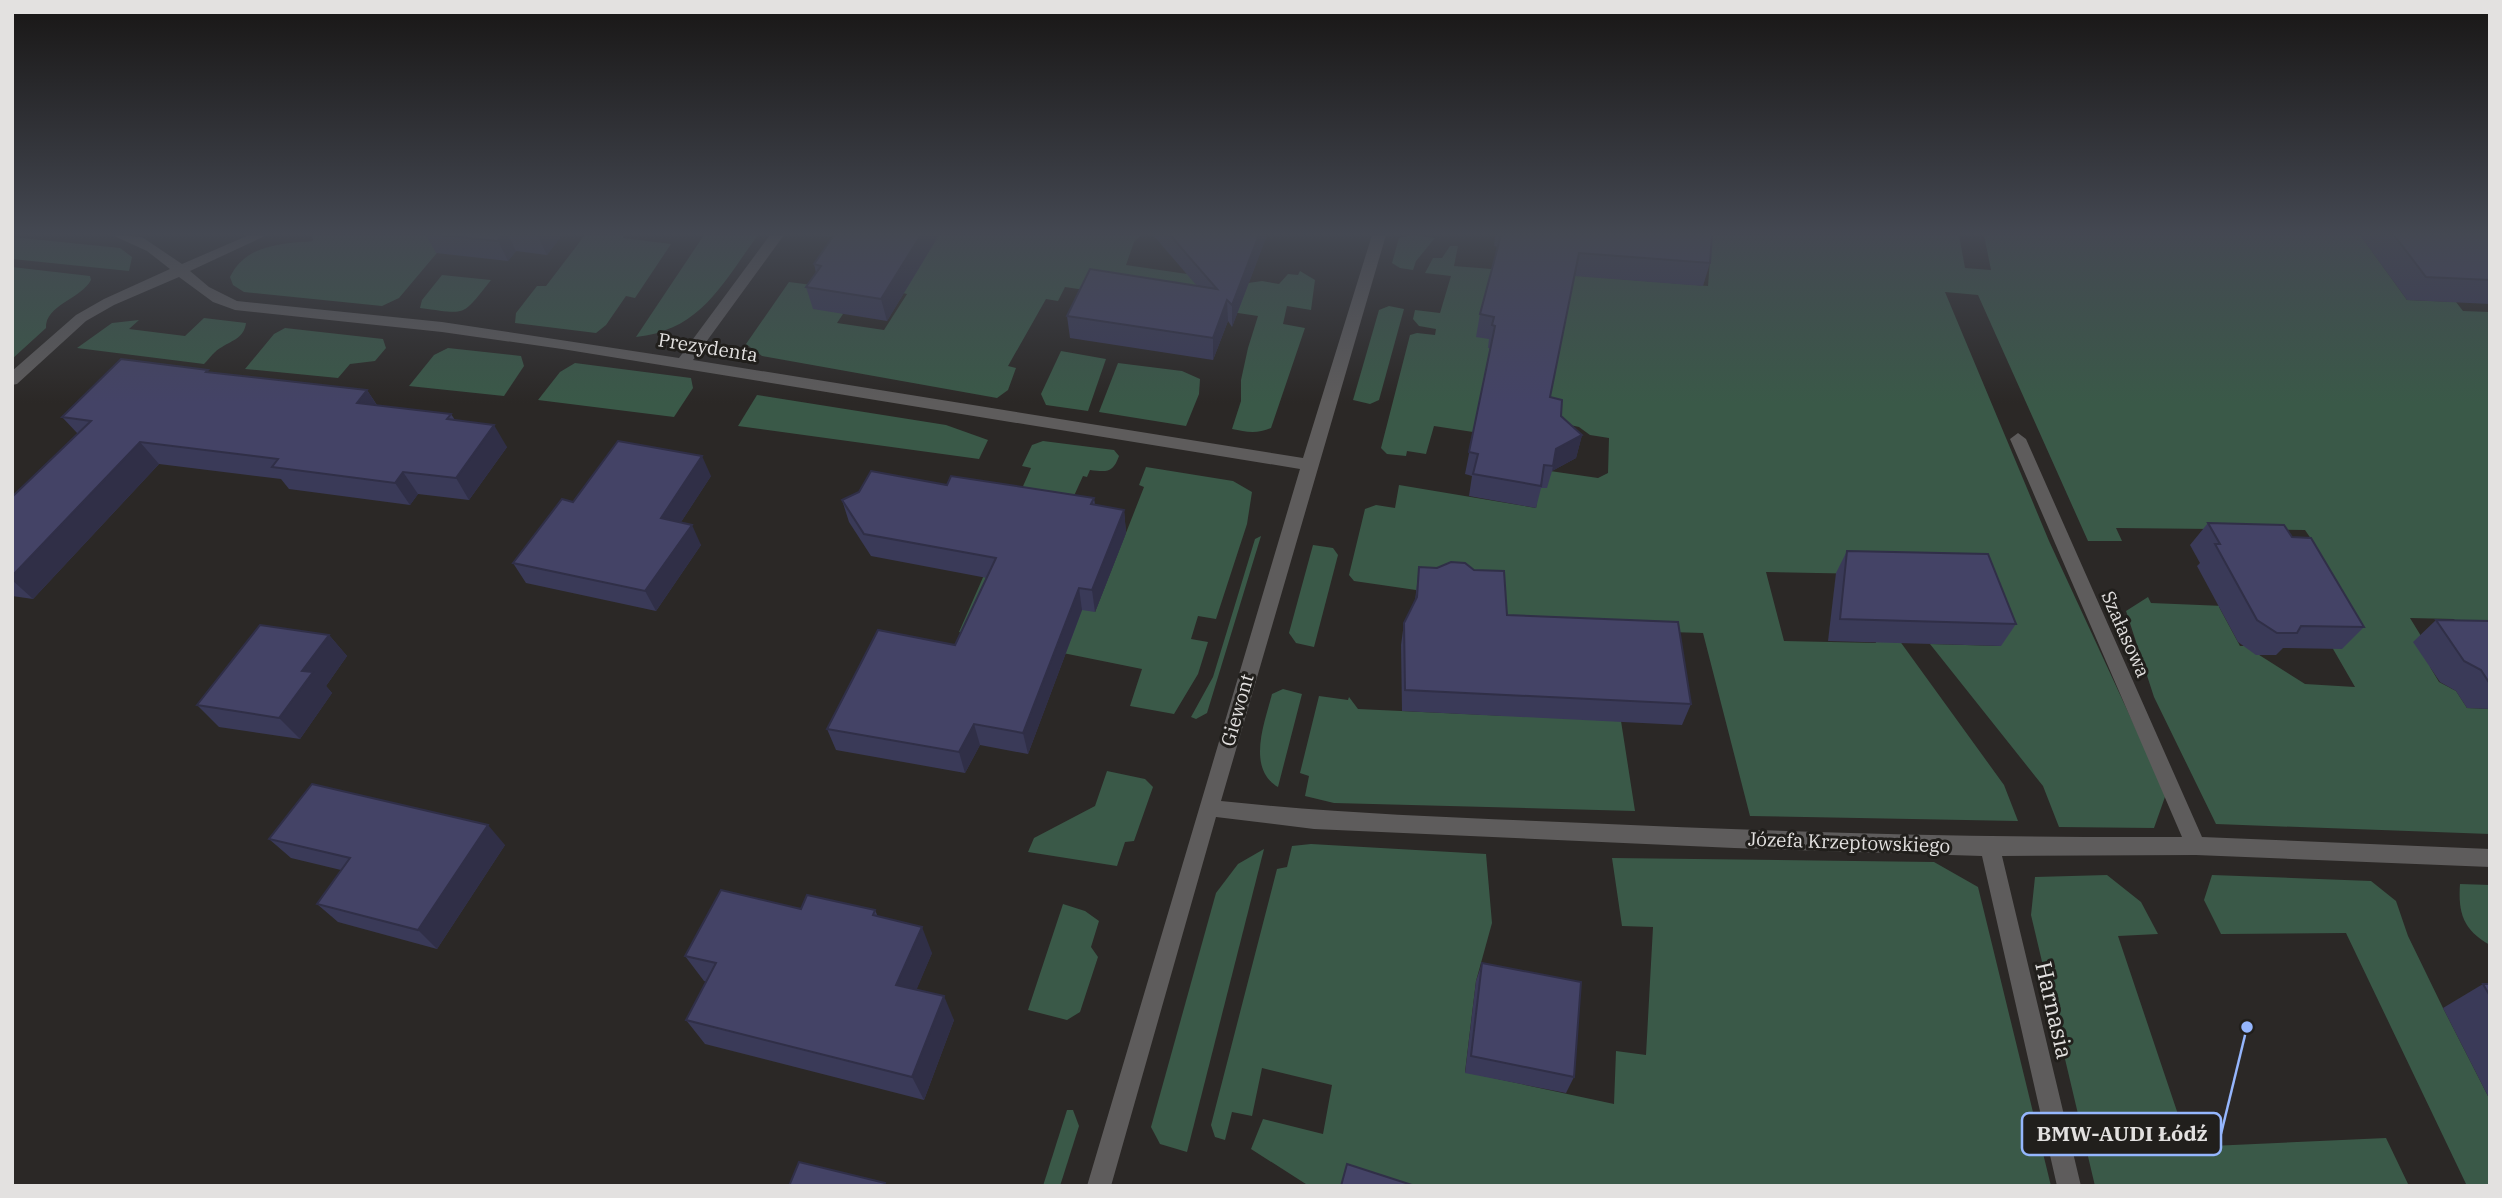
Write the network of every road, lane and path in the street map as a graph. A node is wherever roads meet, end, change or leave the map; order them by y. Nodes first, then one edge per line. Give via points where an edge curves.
1 (135, 291) edge
2 (207, 291) edge
3 (736, 291) edge
4 (1362, 291) edge
5 (682, 365) junction
6 (12, 380) edge
7 (2018, 439) dead end
8 (1309, 465) junction
9 (1208, 808) junction
10 (2196, 846) junction
11 (1990, 847) junction
12 (2490, 858) edge
13 (1099, 1186) edge
14 (2069, 1186) edge

1 - 6 street via 81,318
2 - 5 street, Prezydenta via 235,305 478,332
3 - 5 street
4 - 8 street, Giewont
5 - 8 street, Prezydenta
7 - 10 street, Szałasowa
8 - 9 street, Giewont
9 - 11 street, Józefa Krzeptowskiego via 1314,820
9 - 13 street, Giewont
10 - 11 street, Józefa Krzeptowskiego
10 - 12 street, Józefa Krzeptowskiego
11 - 14 street, Harnasia

